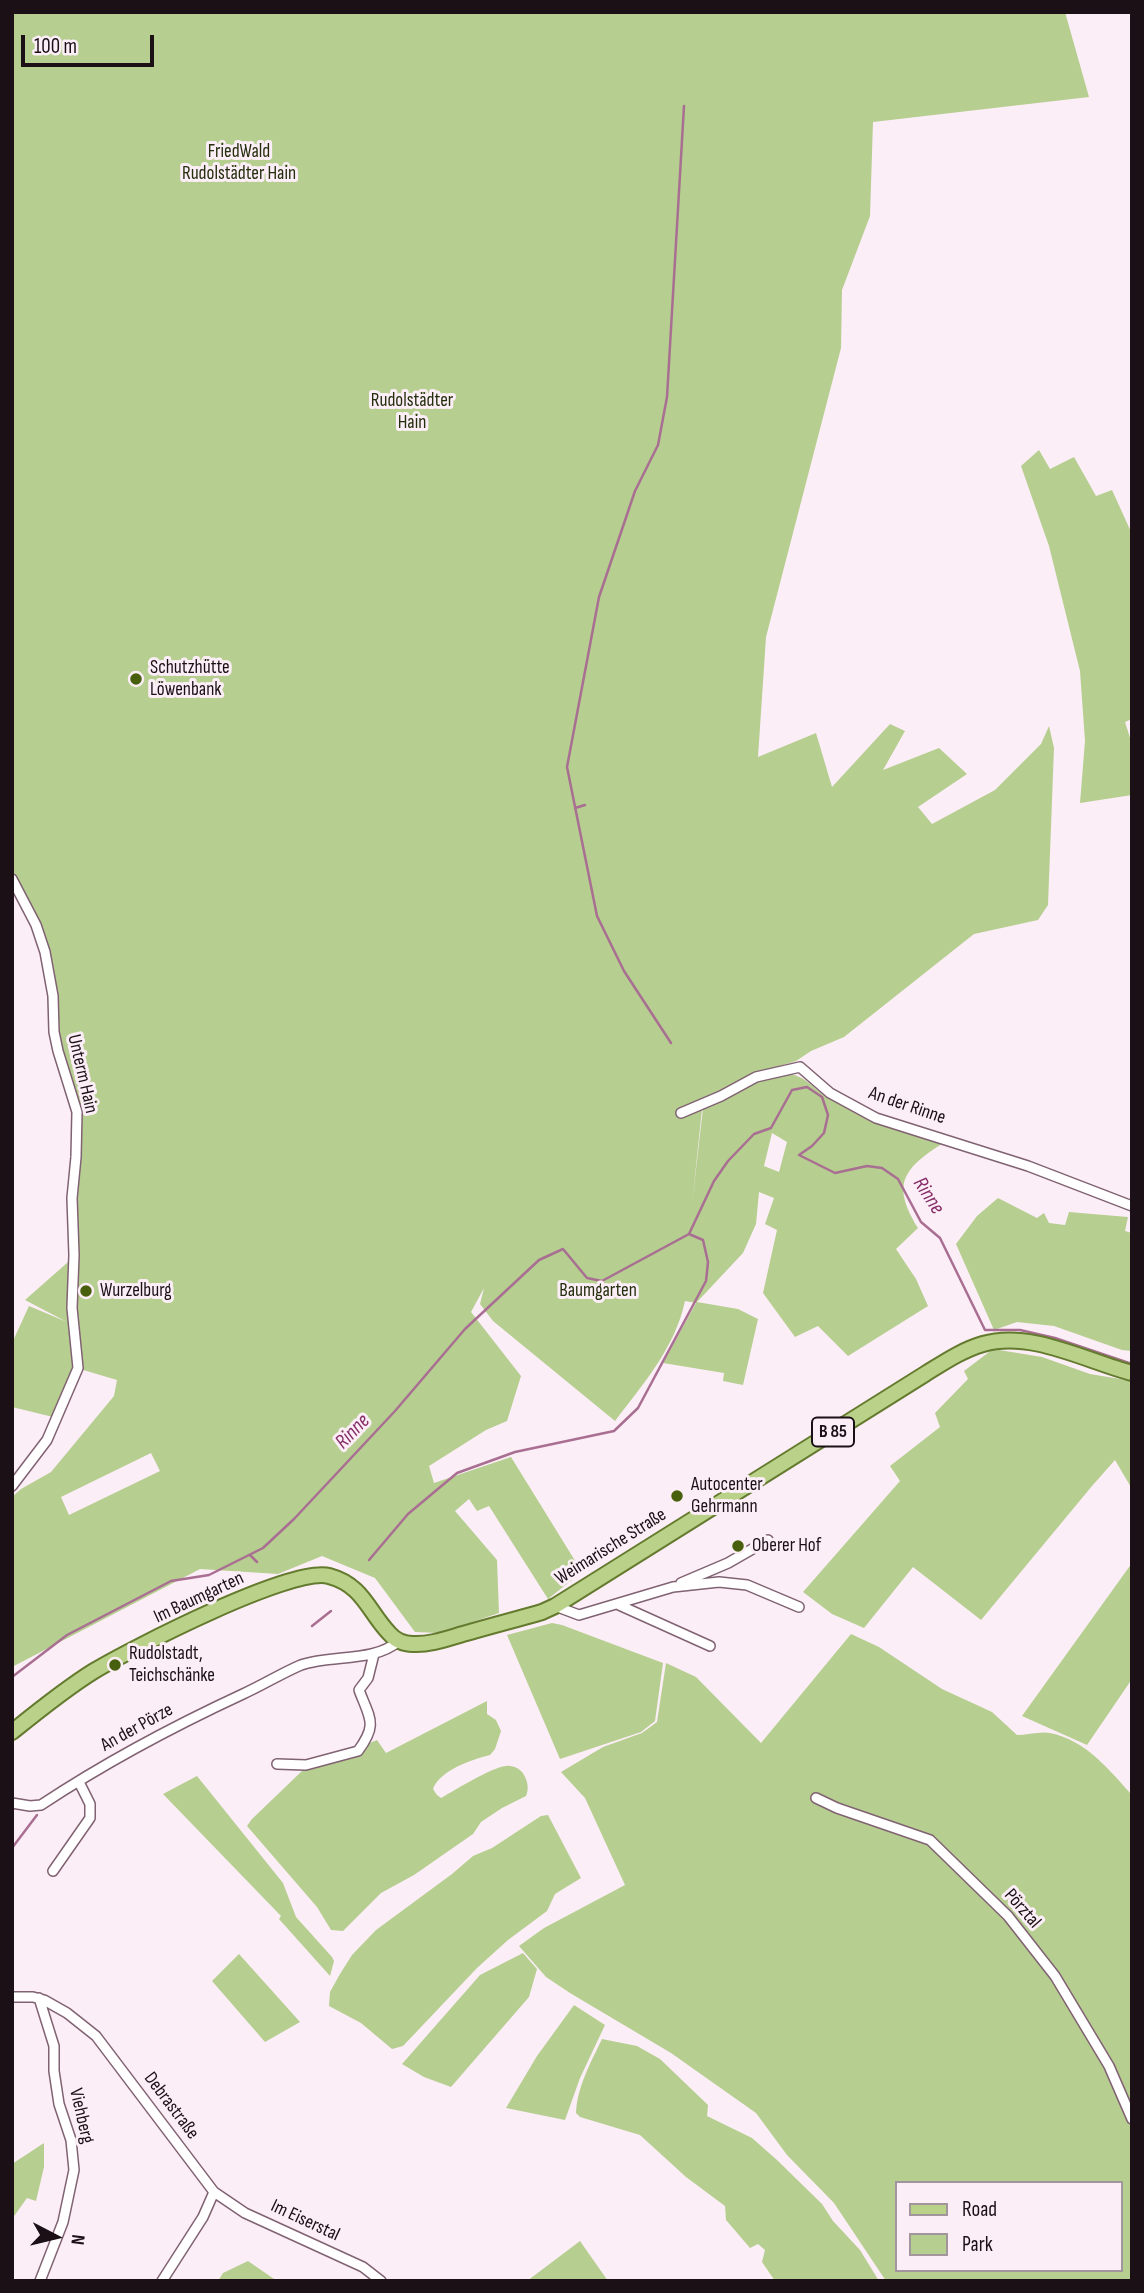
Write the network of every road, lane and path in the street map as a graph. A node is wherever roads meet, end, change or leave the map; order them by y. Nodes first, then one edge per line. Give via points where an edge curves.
1 (12, 879) edge
2 (681, 1113) dead end
3 (1132, 1206) edge
4 (1132, 1373) edge
5 (12, 1486) edge
6 (768, 1540) dead end
7 (673, 1587) junction
8 (619, 1605) junction
9 (555, 1606) junction
10 (799, 1607) dead end
11 (399, 1641) junction
12 (710, 1646) dead end
13 (373, 1654) junction
14 (12, 1732) edge
15 (277, 1764) dead end
16 (79, 1782) junction
17 (816, 1798) dead end
18 (12, 1804) edge
19 (53, 1871) dead end
20 (12, 1997) edge
21 (39, 1998) junction
22 (1132, 2119) edge
23 (214, 2192) junction
24 (40, 2281) edge
25 (162, 2281) edge
26 (381, 2281) edge

1 - 5 street, Unterm Hain via 45,952 54,1032 77,1112 72,1308 78,1368 47,1440
2 - 3 street, An der Rinne via 757,1077 800,1068 830,1093 876,1118 1028,1166
4 - 9 main road, Weimarische Straße / B 85 via 1033,1342 983,1344
6 - 7 street
7 - 8 street
7 - 10 street via 719,1582 747,1585
8 - 9 street via 579,1615
8 - 12 street
9 - 11 main road, Weimarische Straße / B 85 via 433,1642
11 - 13 street, An der Pörze
11 - 14 main road, Im Baumgarten via 351,1587 328,1576 295,1578 113,1661
13 - 15 street via 368,1678 359,1690 371,1732 358,1751 306,1765
13 - 16 street, An der Pörze via 303,1665 170,1729
16 - 18 street, An der Pörze via 41,1805
16 - 19 street via 90,1804 90,1818
17 - 22 street, Pörztal via 930,1840 1008,1916 1055,1976 1109,2066
20 - 21 street, Debrastraße
21 - 23 street, Debrastraße via 96,2036
21 - 24 street, Viehberg via 54,2046 59,2104 71,2140 74,2170 63,2222
23 - 25 street
23 - 26 street, Im Eiserstal via 246,2213 363,2267

